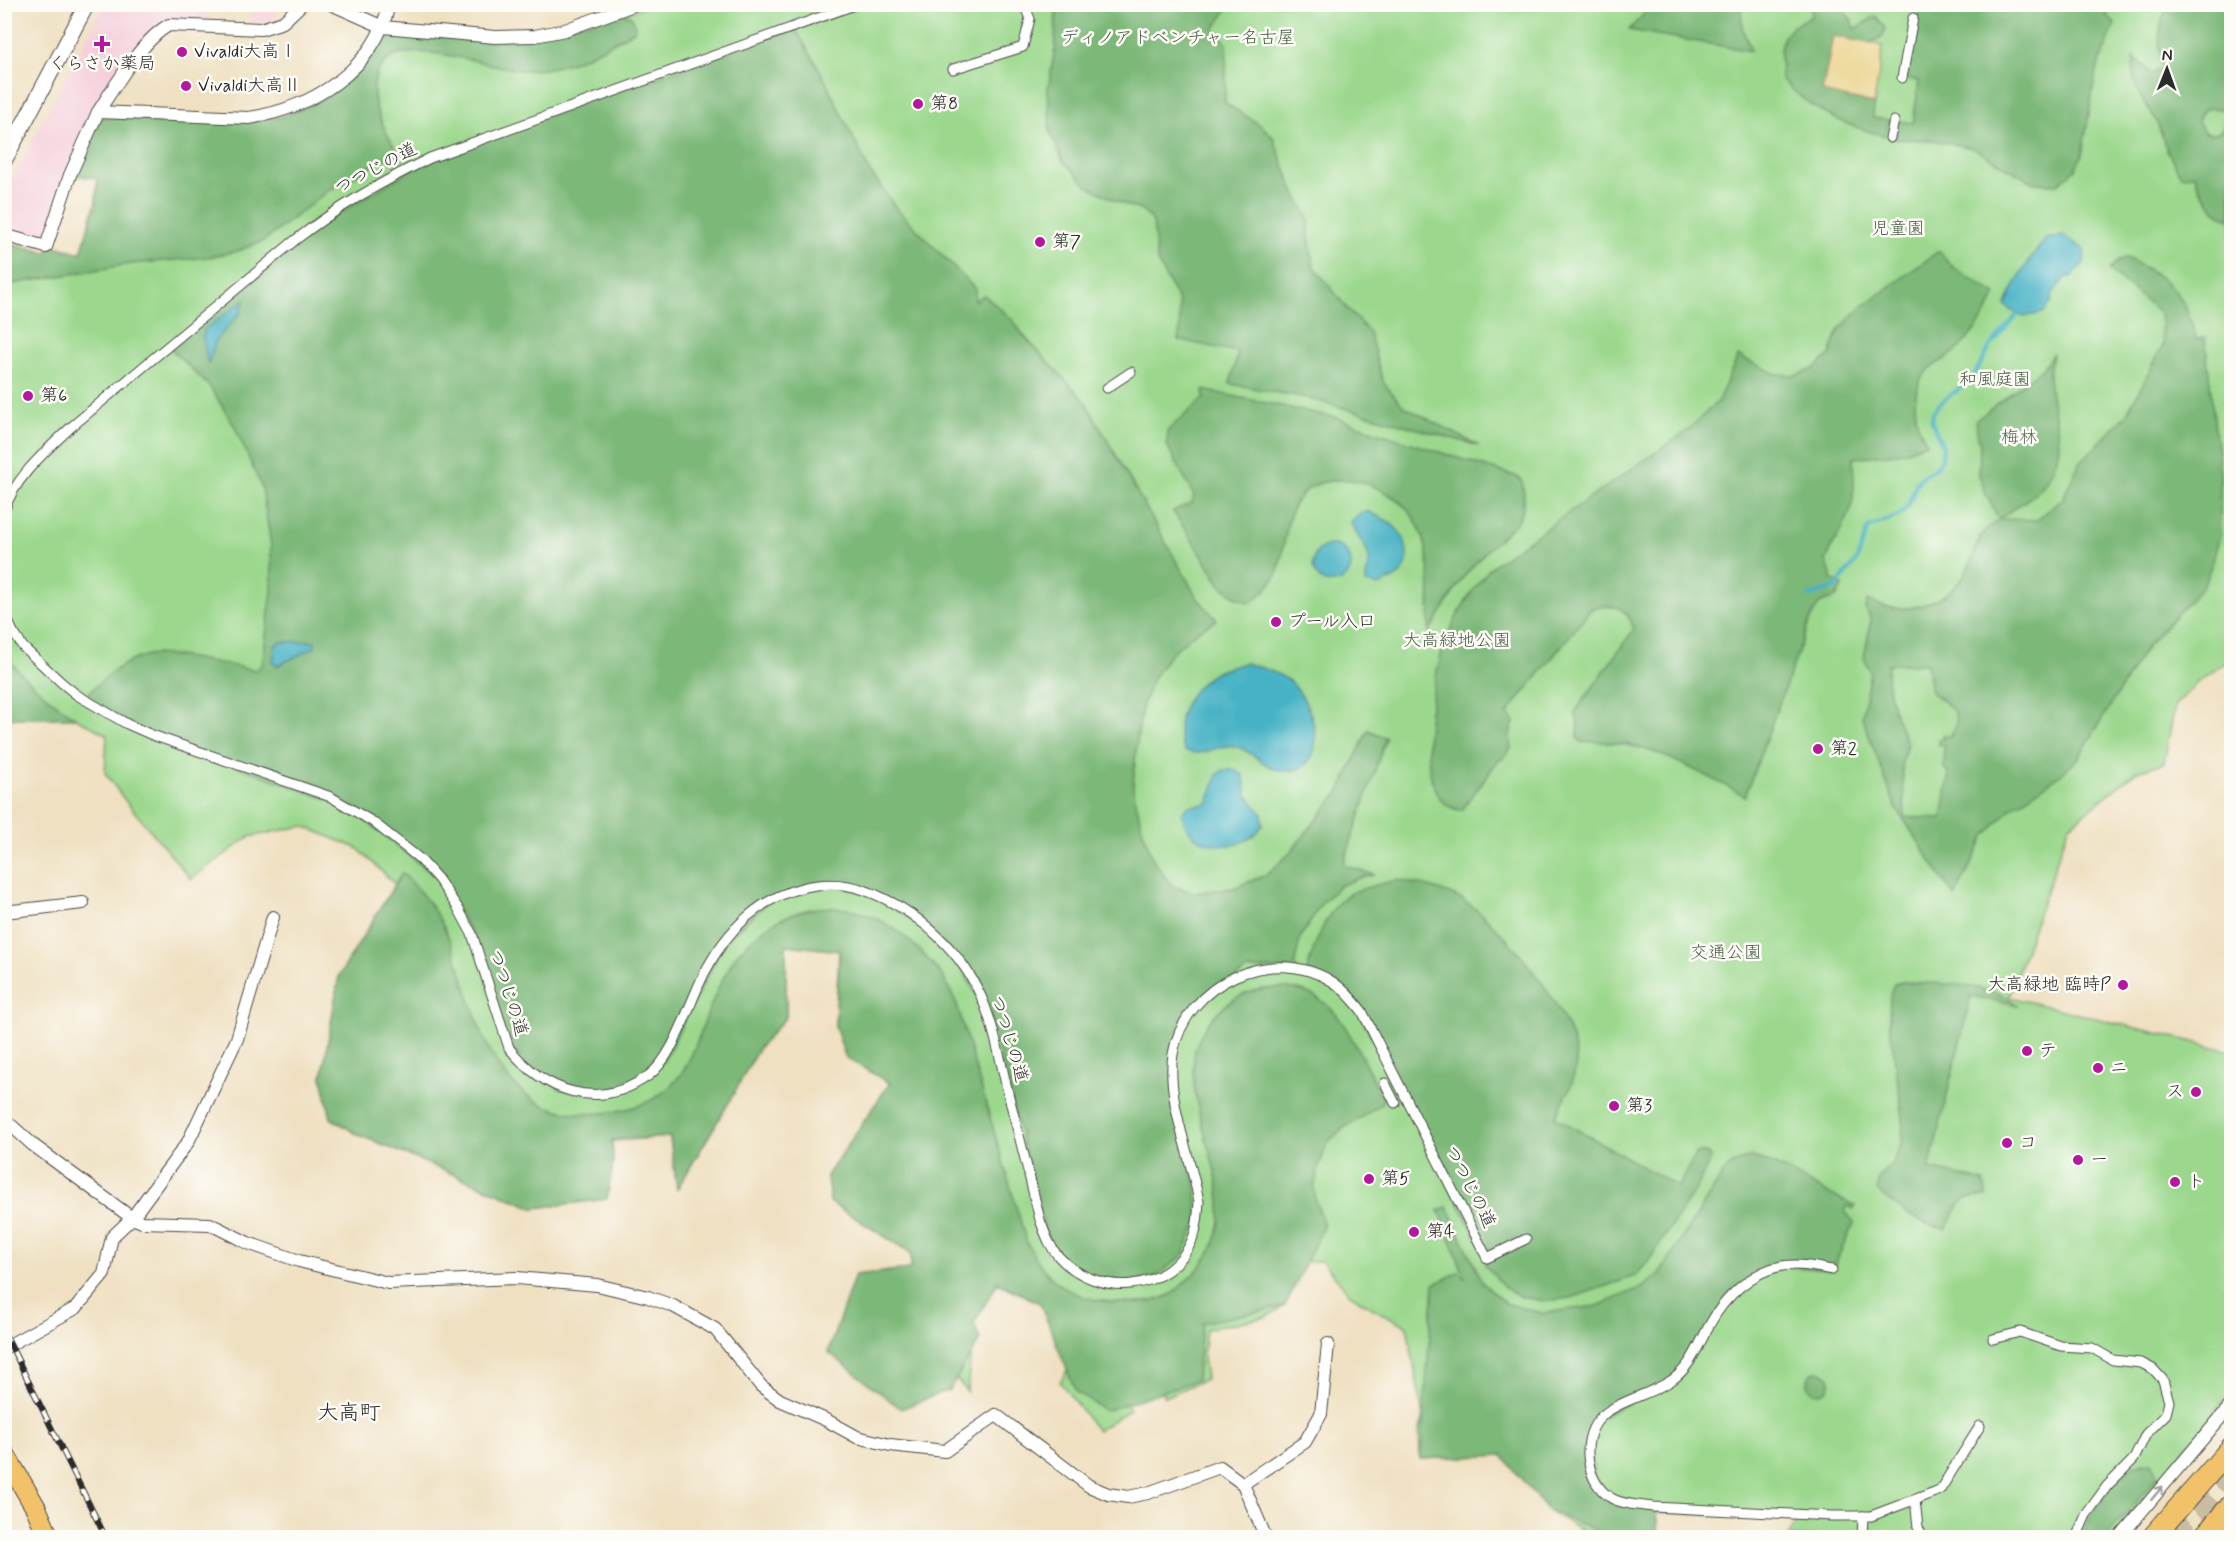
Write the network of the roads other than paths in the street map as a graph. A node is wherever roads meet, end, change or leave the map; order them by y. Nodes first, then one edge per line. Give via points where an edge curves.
1 (87, 4) edge
2 (302, 4) edge
3 (331, 4) edge
4 (389, 4) edge
5 (857, 4) edge
6 (1024, 4) edge
7 (632, 5) edge
8 (1913, 18) dead end
9 (383, 27) junction
10 (953, 69) dead end
11 (1902, 78) dead end
12 (98, 112) junction
13 (1894, 121) dead end
14 (1890, 138) dead end
15 (7, 151) edge
16 (4, 235) edge
17 (1131, 372) dead end
18 (1107, 388) dead end
19 (4, 512) edge
20 (4, 612) edge
21 (83, 903) dead end
22 (4, 912) edge
23 (273, 917) dead end
24 (1385, 1083) dead end
25 (1395, 1103) dead end
26 (4, 1119) edge
27 (132, 1218) junction
28 (1526, 1239) dead end
29 (1832, 1270) dead end
30 (1993, 1339) dead end
31 (1328, 1344) dead end
32 (4, 1348) edge
33 (2232, 1404) edge
34 (1980, 1426) dead end
35 (2232, 1447) edge
36 (4, 1454) edge
37 (1242, 1484) junction
38 (1915, 1500) junction
39 (2232, 1504) edge
40 (1863, 1516) junction
41 (49, 1538) edge
42 (1266, 1538) edge
43 (1862, 1538) edge
44 (1923, 1538) edge
45 (2076, 1538) edge
46 (2119, 1538) edge
47 (2152, 1538) edge
48 (2202, 1538) edge

1 - 15 street
2 - 12 street via 284,22 261,29 169,25 133,61
3 - 9 street
4 - 9 street
5 - 19 street, つつじの道 via 430,158 376,185 294,240 70,428 19,482
6 - 10 street via 1030,19 1023,47
7 - 9 street via 565,30 535,36 495,37
8 - 11 street
9 - 12 street via 345,76 314,97 284,110 249,118
12 - 16 street via 70,175 46,247
13 - 14 street
17 - 18 street
20 - 28 street, つつじの道 via 23,647 77,695 152,735 331,797 373,822 420,859 458,908 471,934 509,1048 520,1062 560,1089 576,1094 604,1093 627,1088 648,1076 663,1062 704,974 747,917 771,899 802,886 852,886 880,896 932,930 973,981 991,1021 1040,1220 1048,1242 1077,1272 1112,1284 1136,1284 1170,1270 1193,1239 1199,1202 1173,1089 1173,1054 1181,1028 1196,1005 1219,984 1247,970 1277,966 1307,971 1333,982 1362,1011 1487,1258
21 - 22 street
23 - 27 street via 237,1039 188,1142
24 - 25 street
26 - 27 street
27 - 32 street via 112,1237 104,1274 76,1308
27 - 37 street via 142,1222 210,1224 299,1262 388,1283 517,1278 597,1285 648,1297 714,1329 761,1386 780,1400 879,1443 945,1451 996,1415 1089,1486 1108,1494 1128,1497 1148,1493 1220,1467
29 - 40 street via 1781,1266 1752,1279 1727,1298 1688,1365 1671,1381 1599,1418 1589,1437 1587,1457 1603,1492 1628,1504
30 - 45 street via 2020,1332 2054,1345 2092,1348 2113,1360 2142,1363 2163,1380 2169,1402 2166,1414 2146,1434 2134,1459 2107,1486 2086,1515
31 - 37 street via 1321,1414 1305,1442
46 -> 33 street
34 - 38 street via 1940,1490
35 - 47 highway
36 - 41 main road
37 - 42 street
38 - 40 street
38 - 44 street
39 - 48 highway
40 - 43 street

